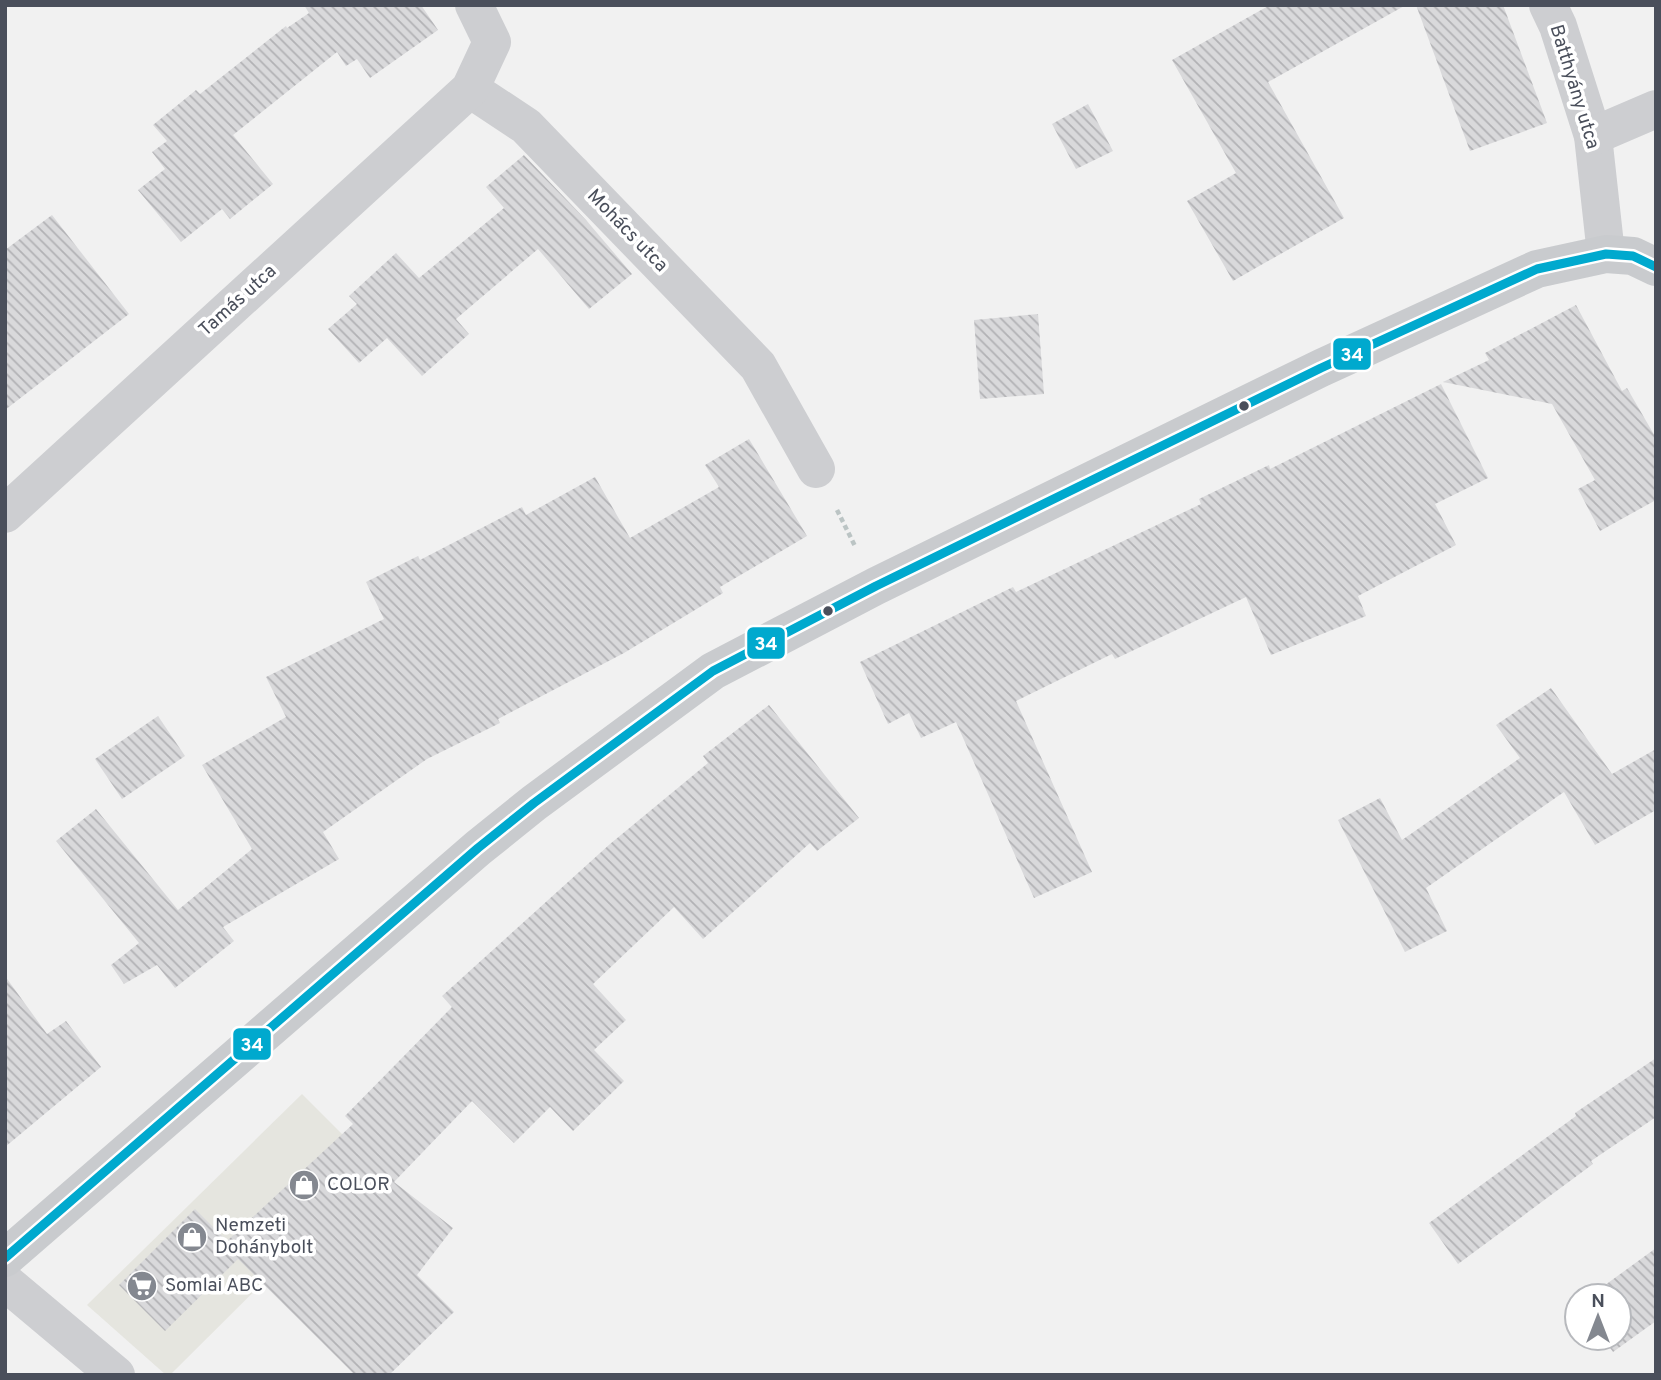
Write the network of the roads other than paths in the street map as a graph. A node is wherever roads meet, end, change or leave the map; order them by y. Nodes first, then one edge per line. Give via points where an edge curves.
1 (474, 5) edge
2 (1548, 5) edge
3 (470, 89) junction
4 (1656, 109) edge
5 (1593, 136) junction
6 (1606, 254) junction
7 (1656, 267) edge
8 (816, 469) road end
9 (5, 514) edge
10 (5, 1258) edge
11 (5, 1282) edge
12 (116, 1375) edge

1 - 3 street via 492,42
2 - 5 street, Batthyány utca
3 - 8 street, Mohács utca via 526,127 758,366
3 - 9 street, Tamás utca
4 - 5 street
5 - 6 street, Batthyány utca
6 - 7 main road via 1633,256
6 - 10 main road via 1537,269 1461,302 876,586 713,671 534,803
11 - 12 street

